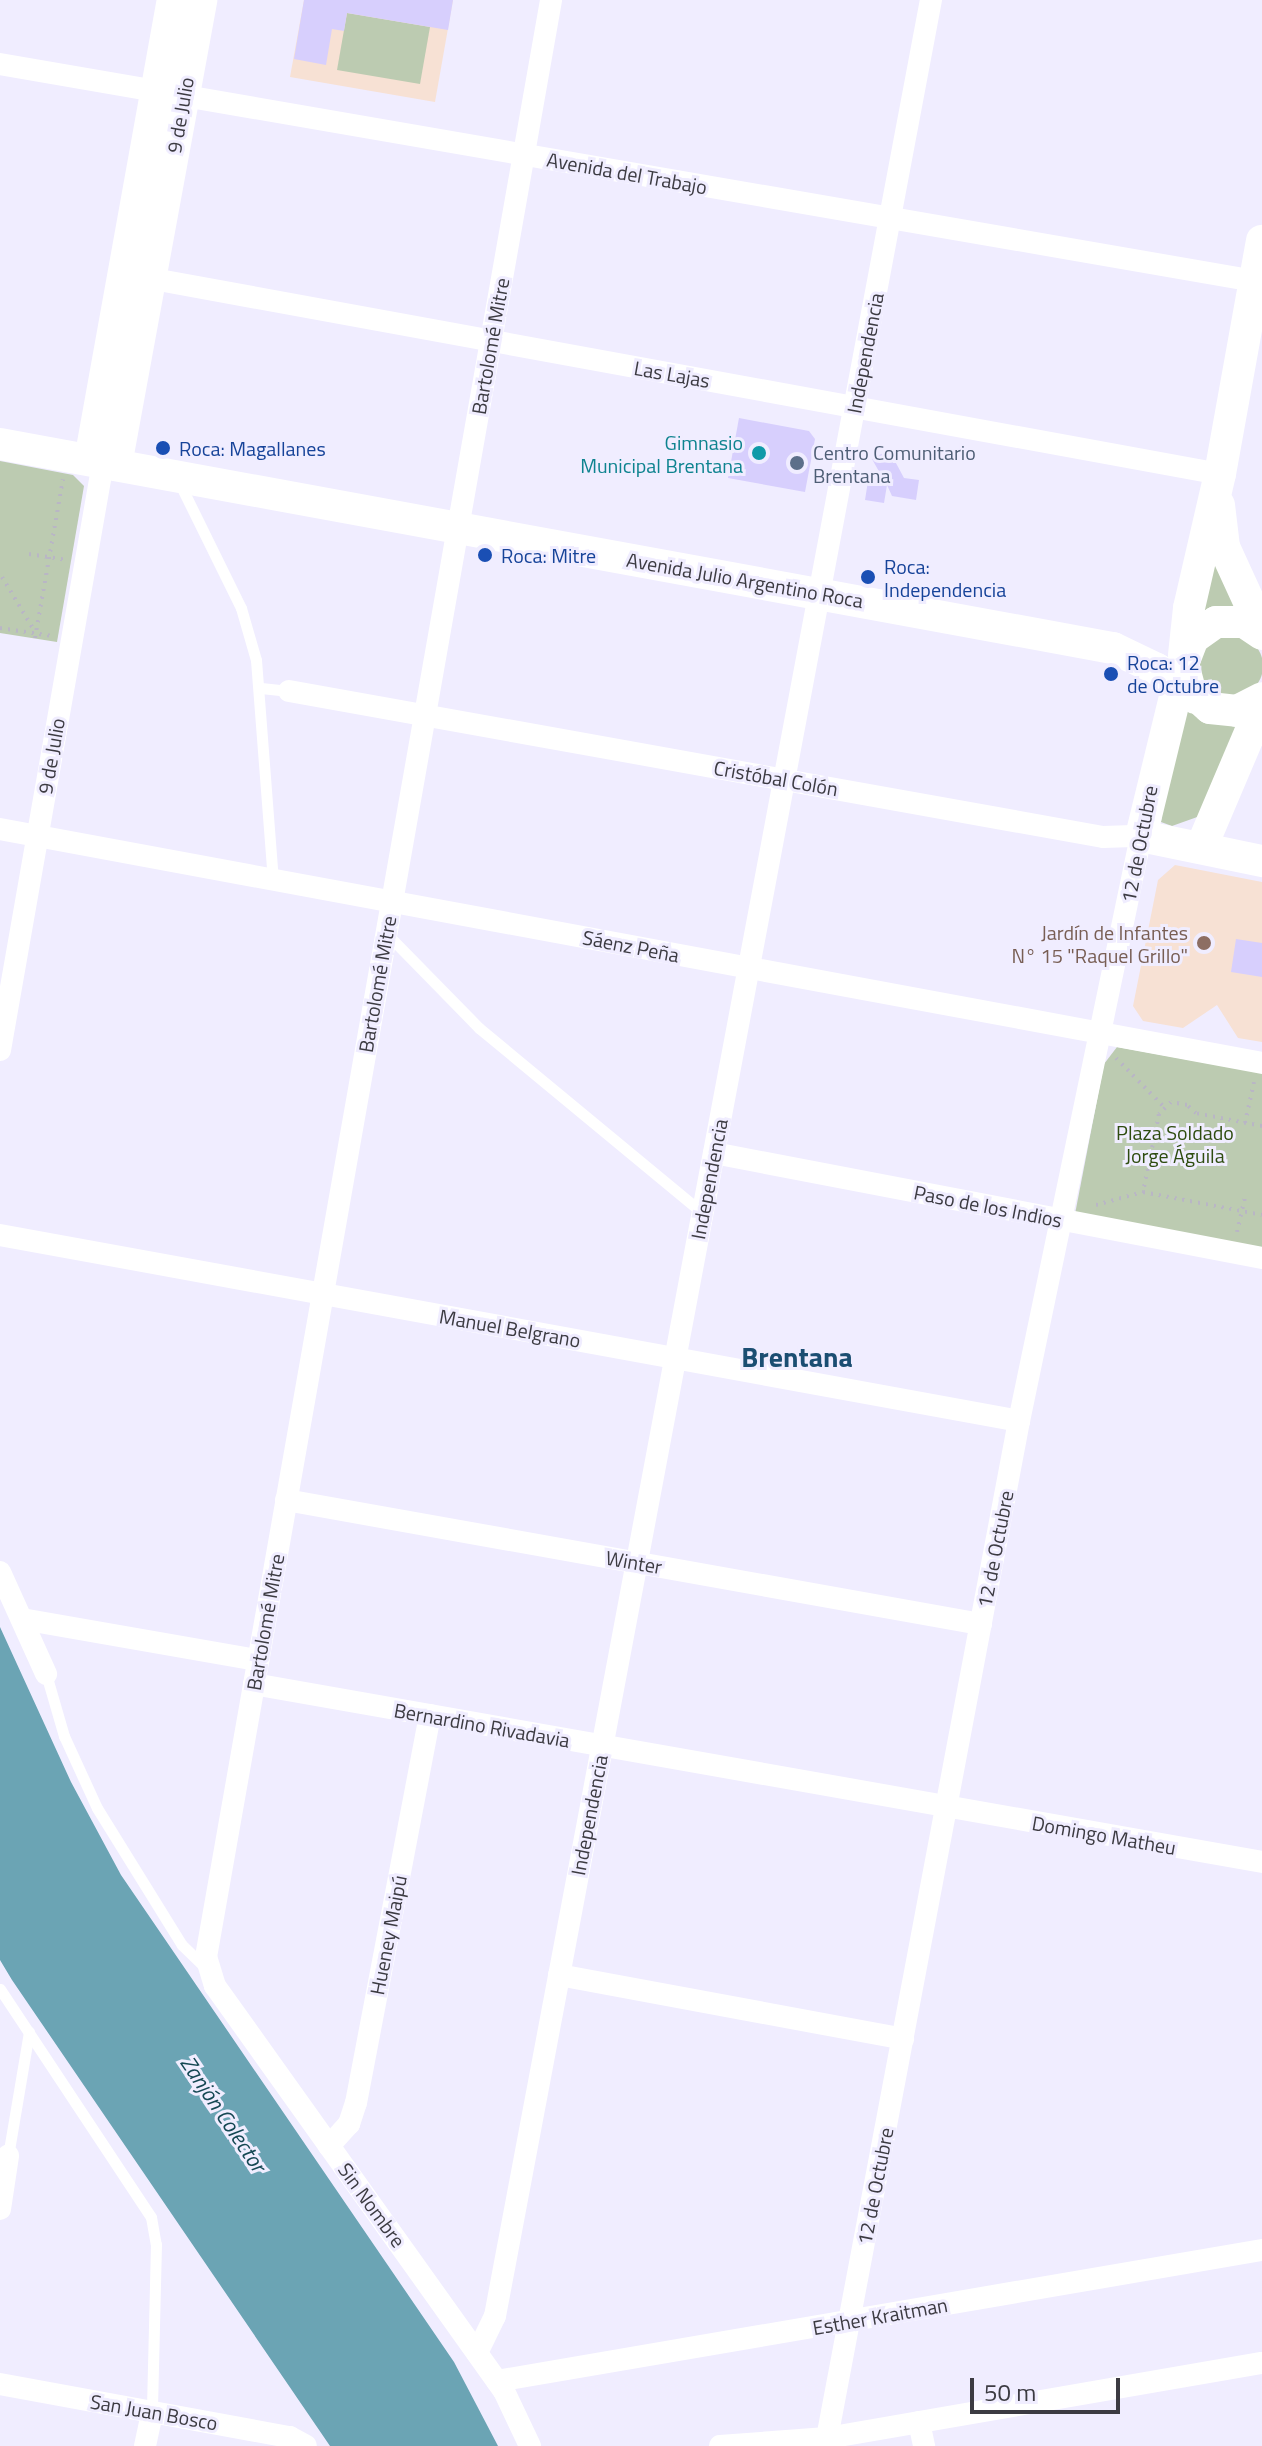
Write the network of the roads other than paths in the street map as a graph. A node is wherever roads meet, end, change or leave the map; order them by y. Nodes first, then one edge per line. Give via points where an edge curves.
1 (173, 0) edge
2 (201, 0) edge
3 (551, 0) edge
4 (931, 0) edge
5 (0, 64) edge
6 (170, 94) junction
7 (524, 155) junction
8 (890, 218) junction
9 (1262, 241) edge
10 (137, 276) junction
11 (1255, 281) junction
12 (491, 341) junction
13 (854, 407) junction
14 (0, 444) edge
15 (93, 465) junction
16 (1220, 474) junction
17 (176, 476) junction
18 (458, 528) junction
19 (819, 594) junction
20 (1262, 632) edge
21 (1188, 661) junction
22 (261, 688) junction
23 (289, 691) joint
24 (1262, 701) edge
25 (425, 715) junction
26 (784, 780) junction
27 (0, 829) edge
28 (37, 836) junction
29 (1141, 836) junction
30 (1201, 848) junction
31 (1262, 861) edge
32 (273, 880) junction
33 (392, 902) junction
34 (386, 933) junction
35 (749, 968) junction
36 (1100, 1033) junction
37 (0, 1050) edge
38 (1258, 1071) edge
39 (714, 1153) junction
40 (703, 1213) junction
41 (1061, 1220) junction
42 (0, 1235) edge
43 (1262, 1258) edge
44 (323, 1294) junction
45 (675, 1358) junction
46 (1019, 1421) junction
47 (286, 1500) junction
48 (637, 1562) junction
49 (0, 1572) edge
50 (22, 1619) junction
51 (981, 1624) junction
52 (258, 1660) junction
53 (46, 1674) joint
54 (254, 1684) junction
55 (430, 1715) junction
56 (602, 1746) junction
57 (946, 1808) junction
58 (1262, 1862) edge
59 (207, 1968) junction
60 (559, 1975) junction
61 (0, 1989) edge
62 (29, 2032) junction
63 (903, 2039) junction
64 (329, 2146) junction
65 (8, 2156) joint
66 (0, 2209) edge
67 (1262, 2250) edge
68 (849, 2321) junction
69 (477, 2353) junction
70 (1262, 2363) edge
71 (497, 2381) junction
72 (0, 2384) edge
73 (152, 2412) junction
74 (919, 2422) junction
75 (827, 2438) junction
76 (145, 2446) edge
77 (306, 2446) edge
78 (530, 2446) edge
79 (720, 2446) edge
80 (924, 2446) edge

1 - 6 main road, 9 de Julio
2 - 6 main road, 9 de Julio
3 - 7 street, Bartolomé Mitre
4 - 8 street, Independencia
5 - 6 street, Avenida del Trabajo
6 - 7 street, Avenida del Trabajo
6 - 10 main road, 9 de Julio
7 - 8 street, Avenida del Trabajo
7 - 12 street, Bartolomé Mitre
8 - 11 street, Avenida del Trabajo
8 - 13 street, Independencia
9 - 11 main road, 12 de Octubre
10 - 12 street, Las Lajas
10 - 15 main road, 9 de Julio
11 - 16 main road, 12 de Octubre
12 - 13 street, Las Lajas
12 - 18 street, Bartolomé Mitre
13 - 16 street, Las Lajas
13 - 19 street, Independencia
14 - 15 main road, Avenida Julio Argentino Roca
15 - 17 main road, Avenida Julio Argentino Roca
15 - 28 street, 9 de Julio
16 - 20 main road, 12 de Octubre via 1222,540
16 - 21 main road, 12 de Octubre
17 - 18 main road, Avenida Julio Argentino Roca
17 - 22 lane via 241,608
18 - 19 main road, Avenida Julio Argentino Roca
18 - 25 street, Bartolomé Mitre
19 - 21 main road, Avenida Julio Argentino Roca via 1113,648 1159,646
19 - 26 street, Independencia
20 - 21 main road, 12 de Octubre via 1235,620 1216,622
21 - 24 main road via 1228,712
21 - 29 main road, 12 de Octubre
22 - 23 lane
22 - 32 lane
23 - 25 street, Cristóbal Colón
24 - 30 main road
25 - 26 street, Cristóbal Colón
25 - 33 street, Bartolomé Mitre
26 - 29 street, Cristóbal Colón via 1103,837
26 - 35 street, Independencia
27 - 28 street, Sáenz Peña
28 - 32 street, Sáenz Peña
28 - 37 street, 9 de Julio
29 - 30 main road, Cristóbal Colón
29 - 36 street, 12 de Octubre
30 - 31 main road, Cristóbal Colón
32 - 33 street, Sáenz Peña
33 - 34 street, Bartolomé Mitre
33 - 35 street, Sáenz Peña
34 - 40 lane via 502,1048
34 - 44 street, Bartolomé Mitre
35 - 36 street, Sáenz Peña
35 - 39 street, Independencia
36 - 38 street, Sáenz Peña
36 - 41 street, 12 de Octubre
39 - 40 street, Independencia
39 - 41 street, Paso de los Indios
40 - 45 street, Independencia
41 - 43 street, Paso de los Indios
41 - 46 street, 12 de Octubre
42 - 44 street, Manuel Belgrano
44 - 45 street, Manuel Belgrano
44 - 47 street, Bartolomé Mitre
45 - 46 street, Manuel Belgrano
45 - 48 street, Independencia
46 - 51 street, 12 de Octubre
47 - 48 street, Winter
47 - 52 street, Bartolomé Mitre
48 - 51 street, Winter
48 - 56 street, Independencia
49 - 50 street
50 - 52 street
50 - 53 street
51 - 57 street, 12 de Octubre
52 - 54 street, Bartolomé Mitre
53 - 59 lane via 64,1736 103,1819 182,1945
54 - 55 street, Bernardino Rivadavia
54 - 59 street, Bartolomé Mitre
55 - 56 street, Bernardino Rivadavia
55 - 64 street, Hueney Maipú via 356,2103 349,2124
56 - 57 street, Bernardino Rivadavia
56 - 60 street, Independencia
57 - 58 street, Domingo Matheu
57 - 63 street, 12 de Octubre
59 - 64 street, Sin Nombre
60 - 63 street
60 - 69 street, Independencia via 495,2316
61 - 62 lane
62 - 65 lane
62 - 73 lane via 151,2217 156,2244
63 - 68 street, 12 de Octubre
64 - 69 street, Sin Nombre
65 - 66 street
67 - 68 street, Esther Kraitman
68 - 71 street, Esther Kraitman
68 - 75 street, 12 de Octubre
69 - 71 street, Sin Nombre
70 - 74 street
71 - 78 street, Sin Nombre
72 - 73 street, San Juan Bosco
73 - 76 street
73 - 77 street, San Juan Bosco via 290,2437
74 - 75 street
74 - 80 street
75 - 79 street

